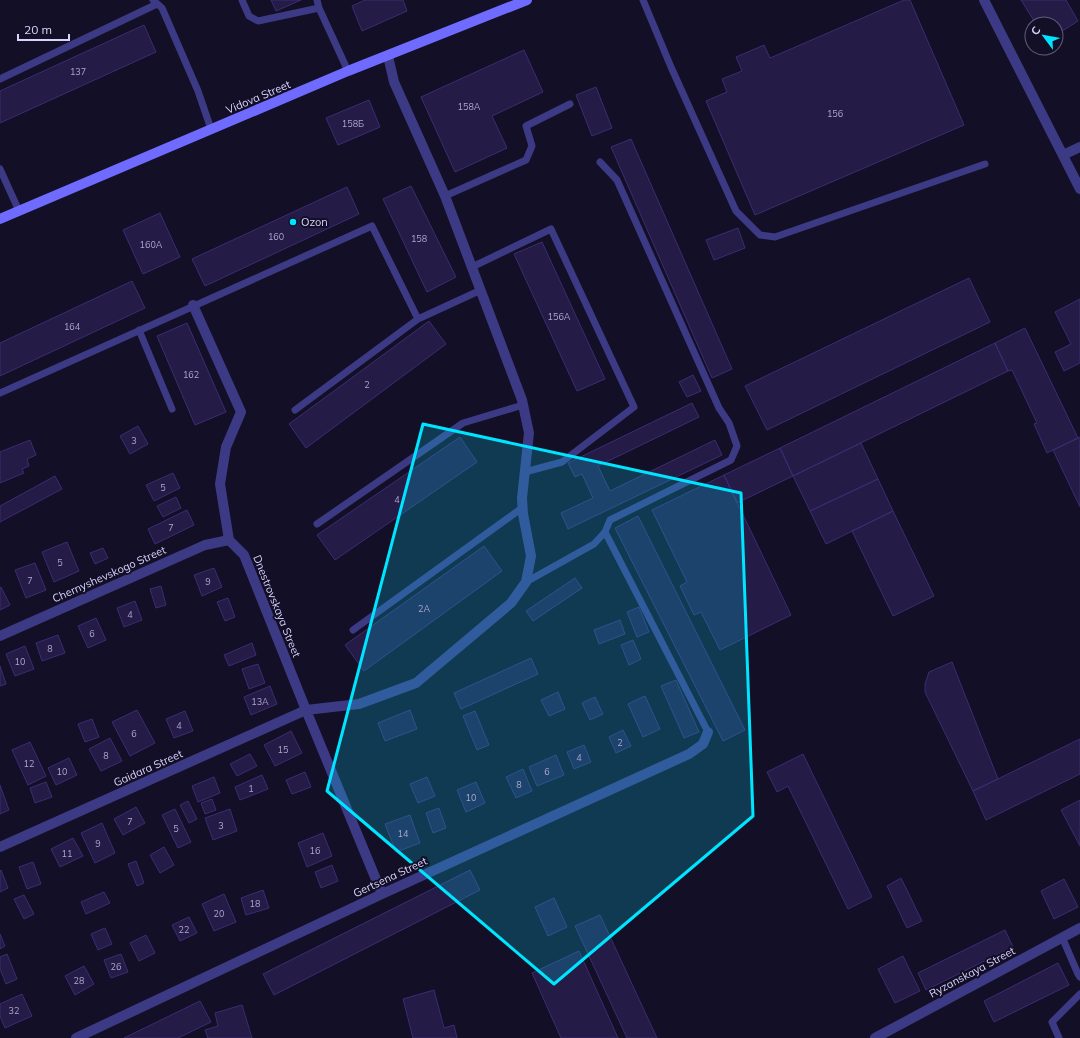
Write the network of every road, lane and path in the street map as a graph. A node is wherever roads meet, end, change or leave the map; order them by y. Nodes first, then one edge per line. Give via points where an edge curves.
1 (242, 0) edge
2 (317, 0) edge
3 (527, 0) edge
4 (643, 0) edge
5 (984, 0) edge
6 (155, 2) edge
7 (319, 8) junction
8 (388, 56) junction
9 (348, 71) junction
10 (0, 79) edge
11 (570, 104) dead end
12 (211, 129) junction
13 (1080, 147) edge
14 (1063, 155) junction
15 (600, 162) dead end
16 (985, 164) dead end
17 (0, 169) edge
18 (1080, 189) edge
19 (445, 196) junction
20 (19, 211) junction
21 (0, 219) edge
22 (472, 266) junction
23 (481, 290) junction
24 (193, 305) junction
25 (418, 319) junction
26 (139, 330) junction
27 (0, 393) edge
28 (523, 405) junction
29 (172, 409) dead end
30 (295, 410) dead end
31 (525, 472) junction
32 (522, 508) junction
33 (317, 524) dead end
34 (605, 532) junction
35 (229, 540) junction
36 (526, 582) junction
37 (353, 630) dead end
38 (0, 636) edge
39 (306, 710) junction
40 (708, 732) joint
41 (0, 847) edge
42 (382, 894) junction
43 (1080, 928) edge
44 (1062, 937) junction
45 (1080, 977) edge
46 (1080, 994) edge
47 (76, 1038) edge
48 (875, 1038) edge
49 (1059, 1038) edge

1 - 7 lane via 249,16 258,21
2 - 7 lane
3 - 8 street, Vidova Street
4 - 16 lane via 736,211 760,235 775,237
5 - 14 street
6 - 10 lane
6 - 12 lane via 162,8 198,91
7 - 9 lane
8 - 9 street, Vidova Street
8 - 19 street via 394,82
9 - 12 street, Vidova Street
11 - 19 lane via 526,126 532,146 526,160
12 - 20 street, Vidova Street
13 - 14 street
14 - 18 street
15 - 34 lane via 616,180 719,408 729,423 737,446 731,460 610,520
17 - 20 lane
19 - 22 street
20 - 21 street, Vidova Street
22 - 23 street
22 - 31 lane via 551,230 634,407 562,462
23 - 25 lane
23 - 28 street
24 - 25 lane via 372,226
24 - 26 lane
24 - 35 street via 241,412 226,447 220,484
25 - 30 lane
26 - 27 lane
26 - 29 lane
28 - 31 street via 529,433
28 - 33 lane via 463,423
31 - 32 street
32 - 36 street via 530,556
32 - 37 lane
34 - 36 lane via 594,544
34 - 40 lane
35 - 38 street, Chernyshevskogo Street via 205,545
35 - 39 street, Dnestrovskaya Street via 244,555
36 - 39 street, Gaidara Street via 512,602 416,683 360,704
39 - 41 street, Gaidara Street
39 - 42 street, Dnestrovskaya Street
40 - 42 street, Gertsena Street via 704,744 689,754
42 - 47 street, Gertsena Street
43 - 44 street, Ryzanskaya Street
44 - 45 lane
44 - 48 street, Ryzanskaya Street
46 - 49 lane via 1052,1022

